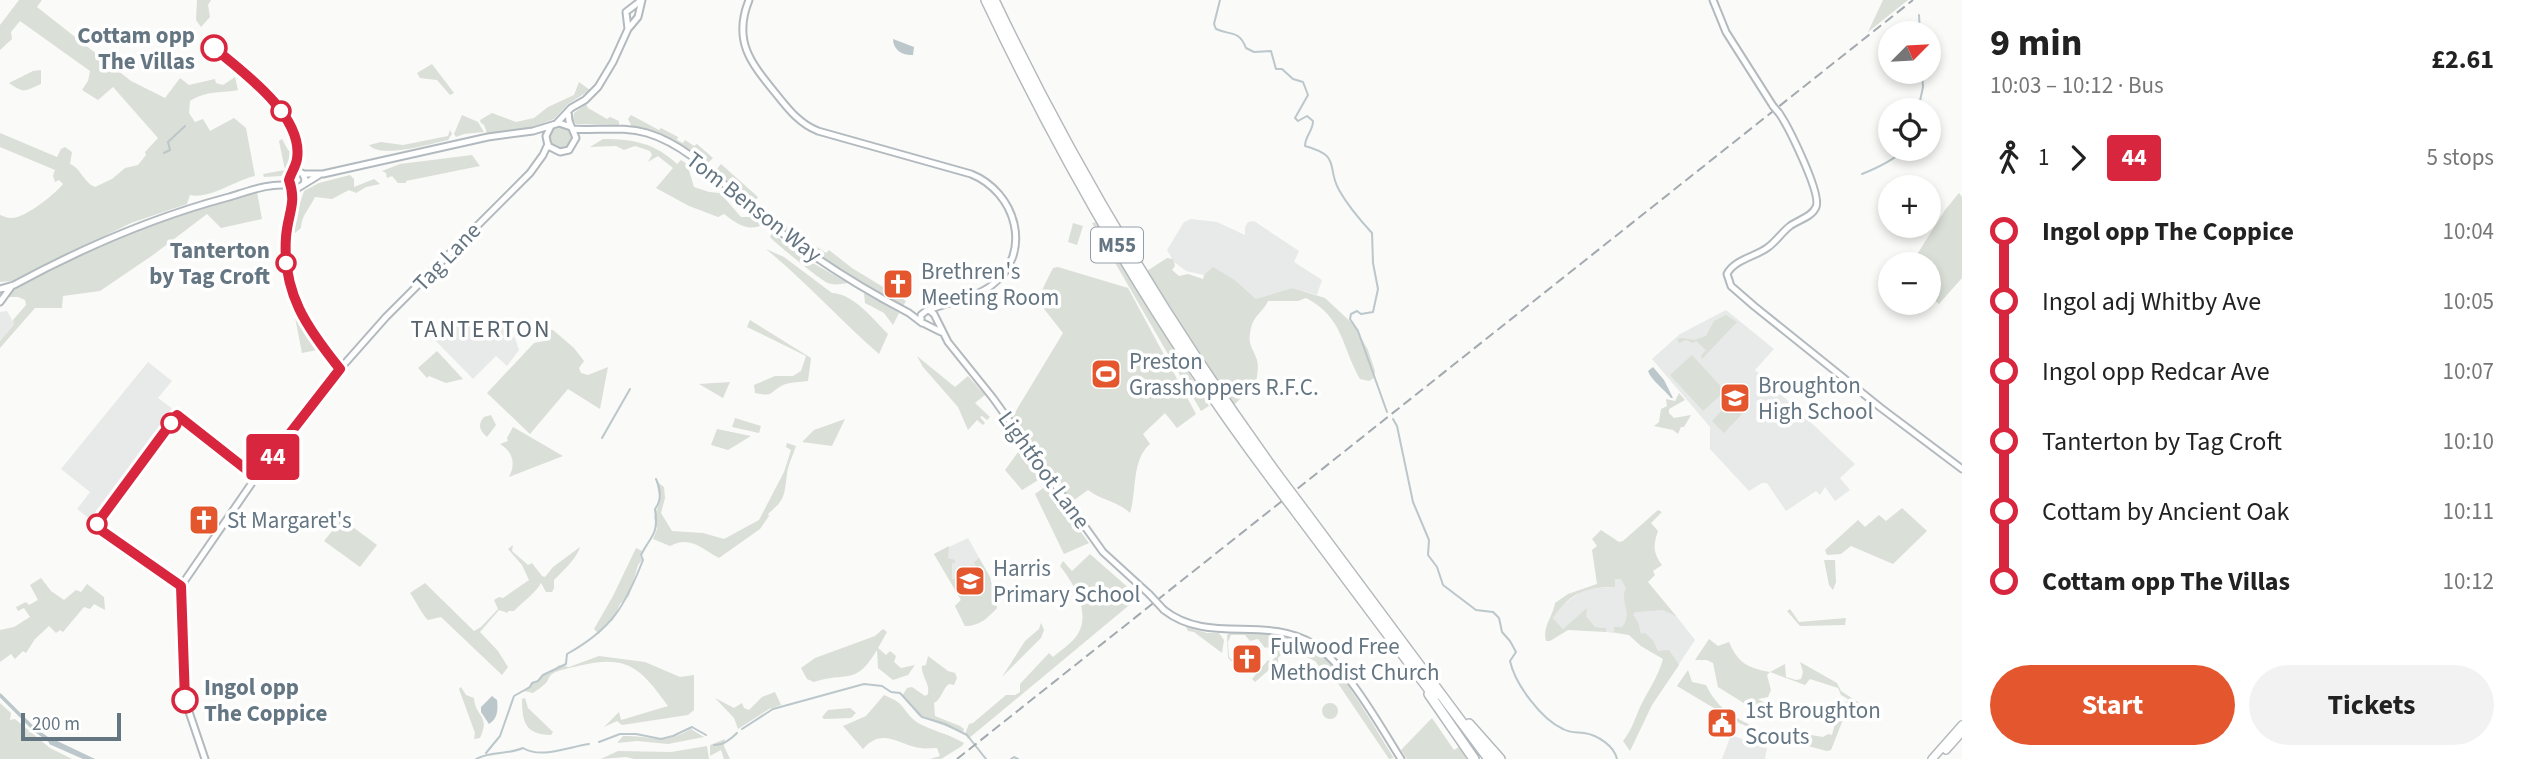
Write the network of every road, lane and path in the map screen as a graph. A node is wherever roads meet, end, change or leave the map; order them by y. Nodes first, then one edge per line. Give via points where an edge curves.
1 (642, 0) edge
2 (749, 0) edge
3 (986, 0) edge
4 (994, 0) edge
5 (1713, 0) edge
6 (631, 7) junction
7 (638, 11) junction
8 (627, 18) junction
9 (635, 20) junction
10 (628, 30) junction
11 (568, 111) junction
12 (555, 124) junction
13 (572, 128) junction
14 (593, 130) junction
15 (533, 131) junction
16 (547, 141) junction
17 (575, 141) junction
18 (553, 150) junction
19 (543, 155) junction
20 (303, 174) junction
21 (290, 175) junction
22 (319, 175) junction
23 (275, 184) junction
24 (304, 184) junction
25 (292, 186) junction
26 (0, 295) edge
27 (943, 304) junction
28 (924, 312) junction
29 (908, 313) junction
30 (935, 316) junction
31 (922, 323) junction
32 (930, 326) junction
33 (943, 335) junction
34 (1962, 469) edge
35 (1273, 475) junction
36 (1404, 651) junction
37 (1962, 724) edge
38 (1962, 733) edge
39 (205, 759) edge
40 (1401, 759) edge
41 (1474, 759) edge
42 (1481, 759) edge
43 (1489, 759) edge
44 (1500, 759) edge
45 (1932, 759) edge
46 (1938, 759) edge

1 - 6 main road
1 - 7 main road
2 - 27 main road via 743,25 746,52 793,114 815,130 971,174 1002,195 1013,217 1010,262 988,287
3 - 35 highway, M55 via 1052,132 1181,351
4 - 35 highway, M55 via 1059,130 1122,240
5 - 34 main road, bridge via 1726,32 1791,131 1817,206 1769,246 1732,267 1726,277 1754,306
6 - 7 main road
6 - 8 main road
7 - 9 main road
8 - 9 main road
8 - 10 main road
9 - 10 main road
10 - 11 main road via 594,92
11 - 12 main road
11 - 13 main road
12 - 13 main road
12 - 15 main road
12 - 16 main road via 547,131
13 - 14 main road, Tom Benson Way
13 - 17 main road
14 - 17 main road
14 - 29 main road, Tom Benson Way via 622,128 665,140 812,256
15 - 16 main road
15 - 22 main road
16 - 18 main road
16 - 19 main road, Tag Lane
17 - 18 main road via 565,152
18 - 19 main road, Tag Lane
19 - 39 main road, Tag Lane via 340,369 256,477 181,586 185,700
20 - 21 main road
20 - 22 main road
20 - 24 main road
21 - 23 main road
21 - 25 main road
22 - 24 main road
23 - 25 main road
23 - 26 main road via 133,229
24 - 25 main road
27 - 28 main road
27 - 30 main road
28 - 29 main road
28 - 30 main road
28 - 31 main road
29 - 31 main road, Lightfoot Lane
30 - 32 main road
30 - 33 main road, Lightfoot Lane
31 - 32 main road, Lightfoot Lane
32 - 33 main road, Lightfoot Lane
33 - 40 main road, Lightfoot Lane, bridge via 1103,552 1164,610 1187,624 1270,630 1313,644 1343,673
35 - 36 highway, M55, bridge
36 - 41 highway, M55
36 - 42 highway, M55
36 - 43 highway, M55
36 - 44 highway, M55
37 - 45 main road
38 - 46 main road

